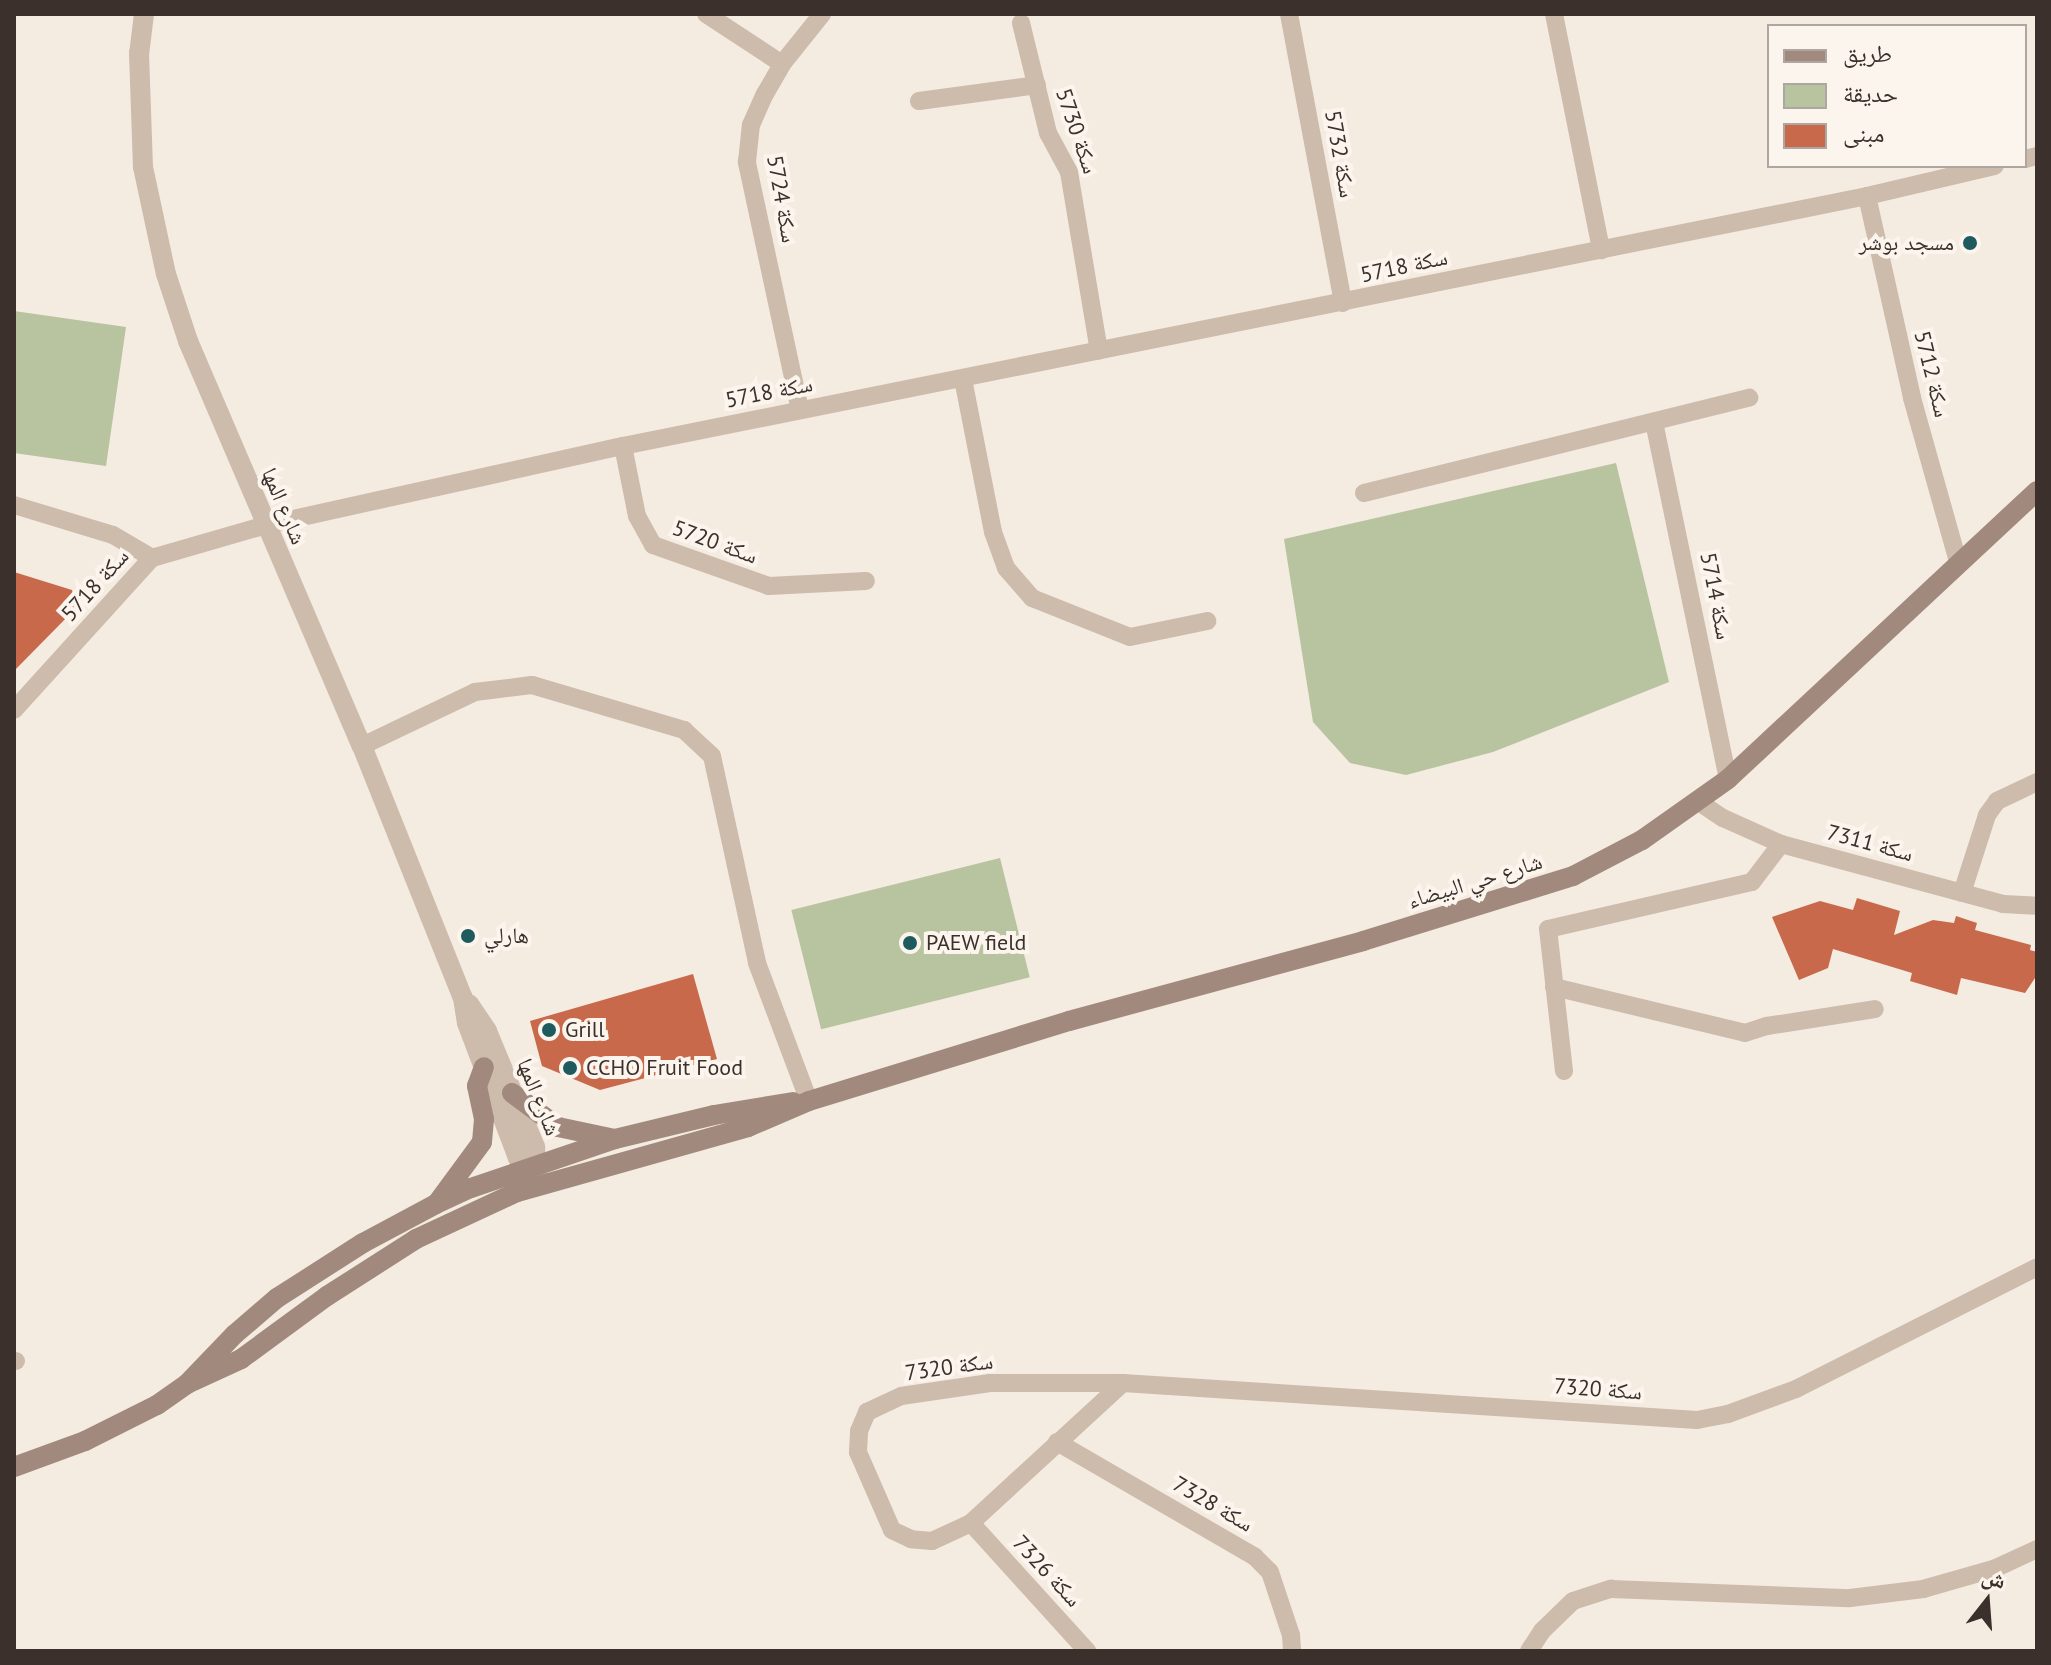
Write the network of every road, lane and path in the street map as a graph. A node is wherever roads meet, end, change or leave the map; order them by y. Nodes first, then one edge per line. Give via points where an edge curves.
1 (144, 14) edge
2 (706, 14) edge
3 (822, 14) edge
4 (1289, 14) edge
5 (1554, 14) edge
6 (1021, 23) dead end
7 (782, 64) junction
8 (1037, 85) junction
9 (919, 101) dead end
10 (1986, 168) edge
11 (1867, 196) junction
12 (1601, 250) junction
13 (1343, 303) junction
14 (1099, 351) junction
15 (963, 379) junction
16 (1749, 398) dead end
17 (800, 410) junction
18 (1654, 422) junction
19 (623, 446) junction
20 (2037, 491) edge
21 (1364, 493) dead end
22 (14, 505) edge
23 (266, 525) junction
24 (152, 558) junction
25 (1958, 562) junction
26 (866, 581) dead end
27 (1207, 621) dead end
28 (14, 710) edge
29 (362, 746) junction
30 (1728, 779) junction
31 (2037, 782) edge
32 (1699, 802) junction
33 (1781, 844) junction
34 (1962, 893) junction
35 (2037, 906) edge
36 (1554, 987) junction
37 (463, 998) junction
38 (1875, 1009) dead end
39 (484, 1067) junction
40 (1564, 1071) dead end
41 (512, 1093) junction
42 (809, 1101) junction
43 (615, 1139) junction
44 (536, 1173) junction
45 (436, 1204) junction
46 (2037, 1267) edge
47 (1123, 1383) junction
48 (187, 1384) junction
49 (1057, 1442) junction
50 (14, 1467) edge
51 (971, 1523) junction
52 (2037, 1549) edge
53 (1087, 1651) edge
54 (1292, 1651) edge
55 (1529, 1651) edge

1 - 23 street, شارع المها via 140,105 143,167 154,224 188,341
2 - 7 street
3 - 7 street, سكة 5724
4 - 13 street, سكة 5732
5 - 12 street
6 - 8 street, سكة 5730
7 - 17 street, سكة 5724 via 751,125 747,162
8 - 9 street
8 - 14 street, سكة 5730 via 1048,133 1069,172
10 - 11 street, سكة 5718
11 - 12 street, سكة 5718
11 - 25 street, سكة 5712 via 1912,398
12 - 13 street, سكة 5718
13 - 14 street, سكة 5718
14 - 15 street, سكة 5718
15 - 17 street, سكة 5718
15 - 27 street via 993,532 1006,568 1032,598 1130,637
16 - 18 street
17 - 19 street, سكة 5718
18 - 21 street
18 - 30 street, سكة 5714
19 - 23 street, سكة 5718
19 - 26 street, سكة 5720 via 637,516 653,545 769,586
20 - 25 main road, شارع حي البيضاء
22 - 24 street via 113,535
23 - 24 street, سكة 5718
23 - 29 street, شارع المها
24 - 28 street, سكة 5718
25 - 30 main road, شارع حي البيضاء
29 - 37 street, شارع المها
29 - 42 street via 475,692 532,685 684,730 712,756 757,963
30 - 32 main road, شارع حي البيضاء
31 - 34 street via 1997,801 1987,815
32 - 33 street, سكة 7311
32 - 42 main road, شارع حي البيضاء via 1573,876
33 - 34 street, سكة 7311
33 - 36 street via 1752,882 1548,929
34 - 35 street, سكة 7311
36 - 38 street via 1745,1033
36 - 40 street
37 - 39 street, شارع المها
37 - 41 street, شارع المها via 487,1031
39 - 44 street, شارع المها via 518,1158
39 - 45 main road via 477,1086 484,1119 482,1142
41 - 43 main road via 558,1127
41 - 44 street, شارع المها via 535,1147
42 - 43 main road via 746,1108
42 - 44 main road via 748,1127
43 - 44 main road
44 - 45 main road
44 - 48 main road via 517,1192 416,1239 241,1359
45 - 48 main road via 277,1298
46 - 47 street, سكة 7320 via 1796,1389 1697,1420
47 - 49 street, سكة 7320
47 - 51 street, سكة 7320 via 990,1383 901,1396 867,1412 858,1452 892,1530 932,1541
48 - 50 main road via 121,1424
49 - 51 street, سكة 7320
49 - 54 street, سكة 7328 via 1255,1557 1270,1572
51 - 53 street, سكة 7326
52 - 55 street via 1996,1568 1923,1589 1850,1598 1611,1589 1573,1601

